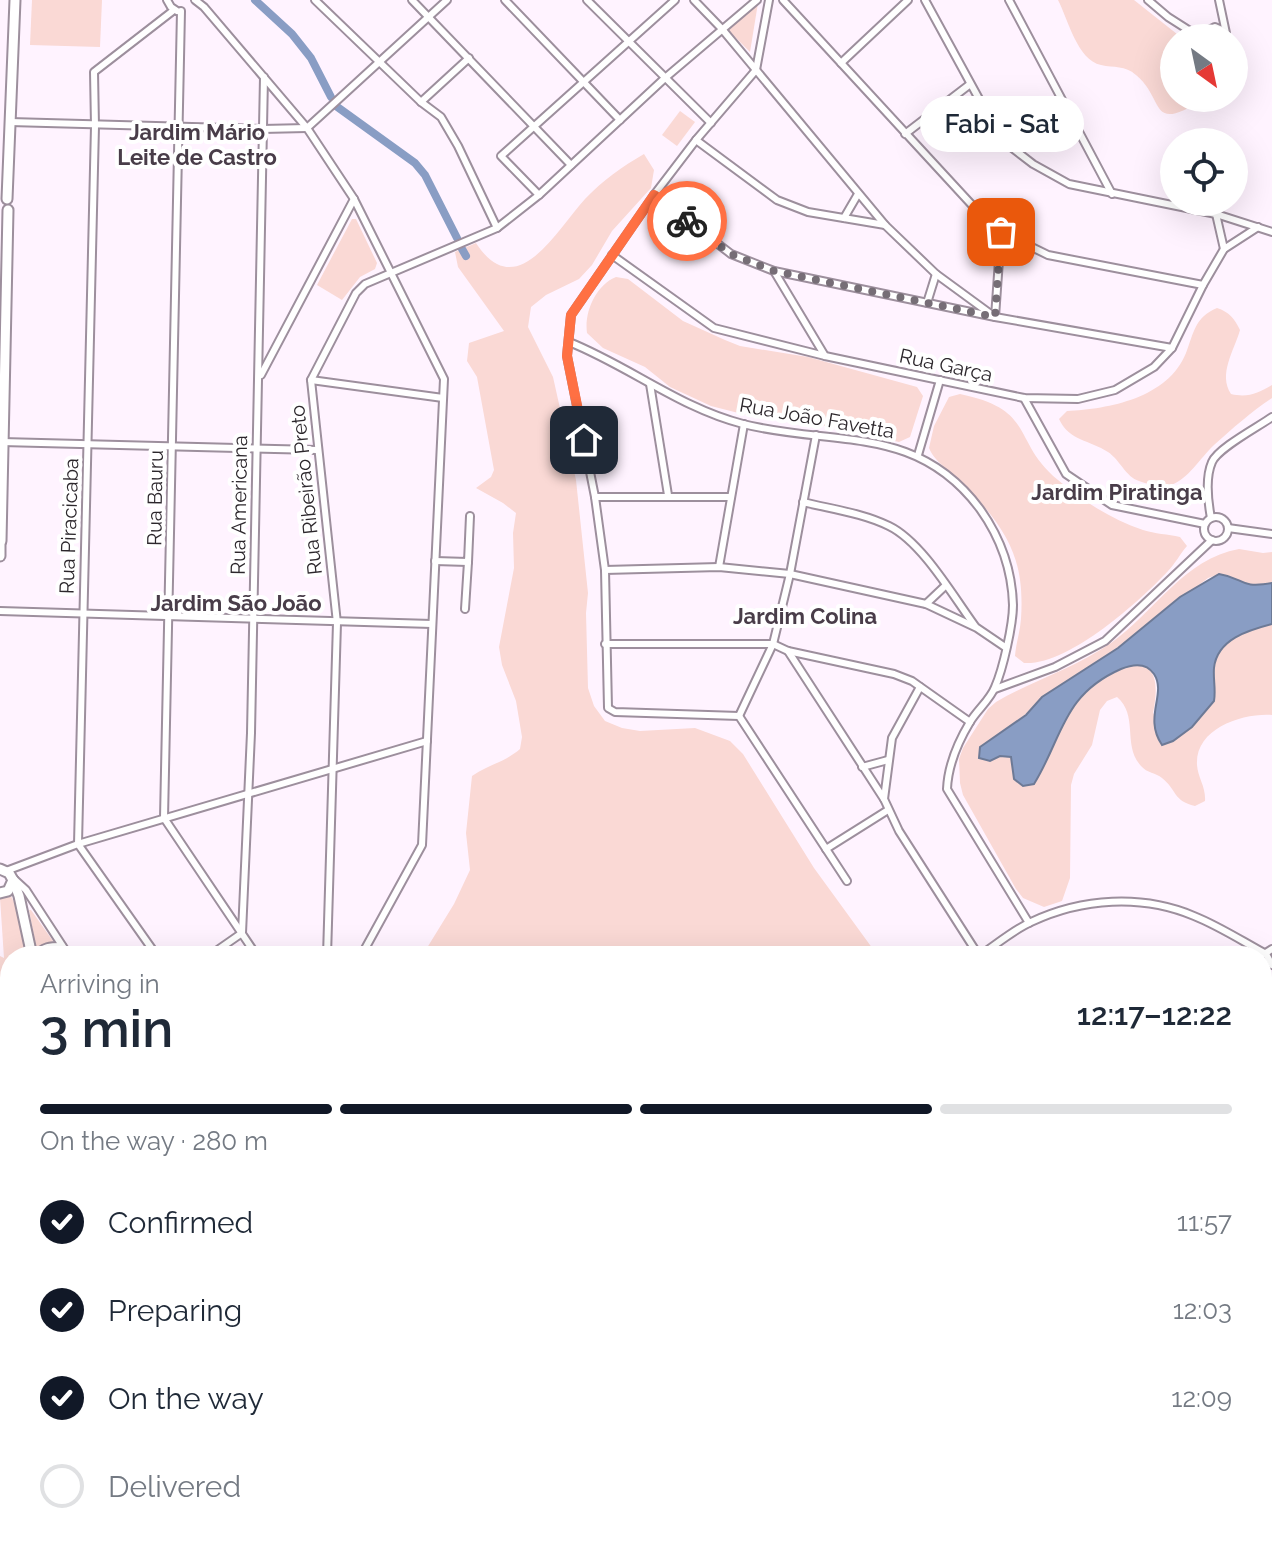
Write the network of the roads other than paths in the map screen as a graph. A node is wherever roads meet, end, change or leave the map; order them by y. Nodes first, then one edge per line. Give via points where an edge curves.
1 (15, 0) edge
2 (167, 0) edge
3 (315, 0) edge
4 (412, 0) edge
5 (447, 0) edge
6 (505, 0) edge
7 (587, 0) edge
8 (675, 0) edge
9 (694, 0) edge
10 (757, 0) edge
11 (769, 0) edge
12 (783, 0) edge
13 (908, 0) edge
14 (925, 0) edge
15 (1009, 0) edge
16 (1148, 0) edge
17 (1219, 0) edge
18 (187, 6) edge
19 (430, 16) junction
20 (1180, 24) edge
21 (1224, 24) edge
22 (722, 29) junction
23 (629, 41) junction
24 (469, 58) junction
25 (380, 62) junction
26 (841, 63) junction
27 (756, 70) junction
28 (264, 77) junction
29 (665, 78) junction
30 (585, 83) junction
31 (969, 85) junction
32 (421, 102) junction
33 (620, 120) junction
34 (10, 122) junction
35 (711, 123) junction
36 (95, 126) junction
37 (180, 127) junction
38 (307, 128) junction
39 (535, 128) junction
40 (262, 129) junction
41 (905, 134) junction
42 (696, 140) junction
43 (571, 165) junction
44 (858, 194) junction
45 (1112, 194) junction
46 (539, 195) junction
47 (654, 195) junction
48 (354, 199) junction
49 (5, 201) edge
50 (1160, 203) edge
51 (1216, 216) edge
52 (1222, 216) edge
53 (844, 218) junction
54 (0, 219) edge
55 (885, 225) junction
56 (1258, 227) junction
57 (497, 228) junction
58 (1001, 232) junction
59 (1272, 232) edge
60 (1224, 249) junction
61 (612, 255) junction
62 (774, 271) junction
63 (390, 273) junction
64 (936, 274) junction
65 (1203, 285) junction
66 (927, 303) junction
67 (995, 317) junction
68 (569, 342) junction
69 (1172, 348) junction
70 (825, 356) junction
71 (259, 378) junction
72 (311, 380) junction
73 (940, 380) junction
74 (650, 384) junction
75 (443, 398) junction
76 (1024, 398) junction
77 (1272, 417) edge
78 (744, 424) junction
79 (816, 435) junction
80 (2, 442) junction
81 (87, 444) junction
82 (172, 446) junction
83 (256, 448) junction
84 (317, 450) junction
85 (918, 455) junction
86 (668, 495) junction
87 (595, 497) junction
88 (731, 497) junction
89 (803, 502) junction
90 (470, 516) dead end
91 (1208, 521) junction
92 (1228, 528) junction
93 (1272, 534) edge
94 (1212, 540) junction
95 (0, 541) edge
96 (0, 556) edge
97 (435, 561) junction
98 (468, 562) junction
99 (0, 564) edge
100 (719, 567) junction
101 (605, 570) junction
102 (790, 574) junction
103 (945, 586) junction
104 (926, 604) junction
105 (465, 609) dead end
106 (0, 611) edge
107 (83, 615) junction
108 (168, 618) junction
109 (253, 619) junction
110 (337, 623) junction
111 (432, 624) junction
112 (977, 628) junction
113 (605, 644) junction
114 (773, 644) junction
115 (1005, 647) junction
116 (788, 651) junction
117 (920, 687) junction
118 (995, 689) junction
119 (739, 716) junction
120 (970, 722) junction
121 (427, 741) junction
122 (888, 760) junction
123 (862, 767) junction
124 (332, 768) junction
125 (249, 795) junction
126 (884, 799) junction
127 (888, 810) junction
128 (164, 818) junction
129 (78, 844) junction
130 (826, 849) junction
131 (6, 872) edge
132 (847, 881) dead end
133 (0, 893) edge
134 (1029, 923) junction
135 (242, 933) junction
136 (32, 946) edge
137 (49, 946) edge
138 (62, 946) joint
139 (150, 946) edge
140 (223, 946) edge
141 (250, 946) edge
142 (327, 946) edge
143 (366, 946) edge
144 (973, 946) edge
145 (994, 946) edge
146 (1252, 946) edge

1 - 34 main road
2 - 18 street
3 - 25 street
4 - 19 street
5 - 19 street
6 - 30 street
7 - 23 street
8 - 23 street
9 - 22 street
10 - 22 street, Rua Ribeirão Preto
11 - 27 street
12 - 26 street
13 - 26 street
14 - 31 street
15 - 45 street
16 - 20 street
17 - 21 street
18 - 28 street via 204,7
18 - 36 street, Rua Piracicaba via 94,72
18 - 37 street, Rua Bauru
19 - 24 street
19 - 25 street
22 - 27 street
22 - 29 street, Rua Ribeirão Preto
23 - 29 street
23 - 30 street
24 - 32 street
24 - 39 street
25 - 32 street
25 - 38 street
26 - 41 street
27 - 35 street
27 - 44 street
28 - 38 street
28 - 40 street, Rua Americana
29 - 33 street, Rua Ribeirão Preto
29 - 35 street
30 - 33 street
30 - 39 street
31 - 41 street
31 - 45 street via 996,130 1033,164 1069,184
32 - 57 street via 441,117
33 - 43 street, Rua Ribeirão Preto
34 - 36 street
34 - 49 main road
35 - 42 street
36 - 37 street
36 - 81 street, Rua Piracicaba
37 - 40 street
37 - 82 street, Rua Bauru
38 - 40 street
38 - 48 street
39 - 43 street
39 - 46 street via 501,156
40 - 71 street, Rua Americana
41 - 58 street
42 - 47 street
42 - 53 street via 777,200
43 - 46 street, Rua Ribeirão Preto
44 - 53 street
44 - 55 street
45 - 50 street
46 - 57 street, Rua Ribeirão Preto
47 - 61 street
47 - 62 street via 731,254
48 - 63 street
48 - 71 street
49 - 54 main road
49 - 80 main road
51 - 60 street
52 - 56 street
53 - 55 street
55 - 64 street
56 - 59 street
56 - 60 street, Rua Garça
57 - 63 street, Rua Ribeirão Preto
58 - 65 street via 1048,255
58 - 67 street
60 - 65 street, Rua Garça
61 - 68 street via 571,315
61 - 70 street, Rua Garça via 714,328
62 - 66 street
62 - 70 street
63 - 72 street, Rua Ribeirão Preto via 356,293
63 - 75 street via 444,379
64 - 66 street
64 - 67 street
65 - 69 street, Rua Garça
66 - 67 street
67 - 69 street
68 - 74 street, Rua João Favetta
68 - 87 street via 567,356
69 - 76 street, Rua Garça via 1154,367 1115,390 1078,399
70 - 73 street, Rua Garça
71 - 83 street, Rua Americana
72 - 75 street
72 - 84 street, Rua Ribeirão Preto
73 - 76 street, Rua Garça
73 - 85 street
74 - 78 street, Rua João Favetta via 693,407
74 - 86 street
75 - 97 street
76 - 91 street via 1066,474 1112,505
77 - 91 street via 1211,463
78 - 79 street, Rua João Favetta
78 - 88 street
79 - 85 street, Rua João Favetta
79 - 89 street
80 - 81 street
80 - 95 main road
81 - 82 street
81 - 107 street, Rua Piracicaba
82 - 83 street
82 - 108 street, Rua Bauru
83 - 84 street
83 - 109 street, Rua Americana
84 - 110 street, Rua Ribeirão Preto
85 - 115 street, Rua João Favetta via 970,496 1001,543 1013,606
86 - 87 street
86 - 88 street
87 - 101 street
88 - 100 street
89 - 102 street
89 - 103 street via 892,527
90 - 98 street
91 - 92 street via 1222,518
91 - 94 street via 1205,532
92 - 93 street
92 - 94 street via 1223,538
94 - 118 street via 1105,641
95 - 96 main road
96 - 99 main road
97 - 98 street
97 - 111 street
98 - 105 street
100 - 101 street
100 - 102 street
101 - 113 street
102 - 104 street
102 - 114 street
103 - 104 street
103 - 112 street
104 - 112 street
106 - 107 street
107 - 108 street
107 - 129 street, Rua Piracicaba
108 - 109 street
108 - 128 street, Rua Bauru
109 - 110 street
109 - 125 street, Rua Americana
110 - 111 street
110 - 124 street, Rua Ribeirão Preto
111 - 121 street
112 - 115 street
113 - 114 street
113 - 119 street via 608,708 615,712
114 - 116 street
114 - 119 street
115 - 118 street, Rua João Favetta
116 - 117 street via 893,674
116 - 123 street
117 - 120 street
117 - 122 street via 892,738
118 - 120 street, Rua João Favetta
119 - 130 street
120 - 134 street, Rua João Favetta via 947,771 947,789
121 - 124 street
121 - 143 street via 422,845
122 - 123 street
122 - 126 street
123 - 126 street
124 - 125 street
124 - 142 street, Rua Ribeirão Preto
125 - 128 street
125 - 135 street, Rua Americana
126 - 127 street
127 - 130 street
127 - 144 street
128 - 129 street
128 - 135 street
129 - 131 street
129 - 139 street
130 - 132 street
131 - 133 main road via 8,891
131 - 136 main road via 19,896
131 - 138 street via 26,890
134 - 145 street
134 - 146 street via 1082,905 1159,904
135 - 140 street
135 - 141 street
137 - 138 street

